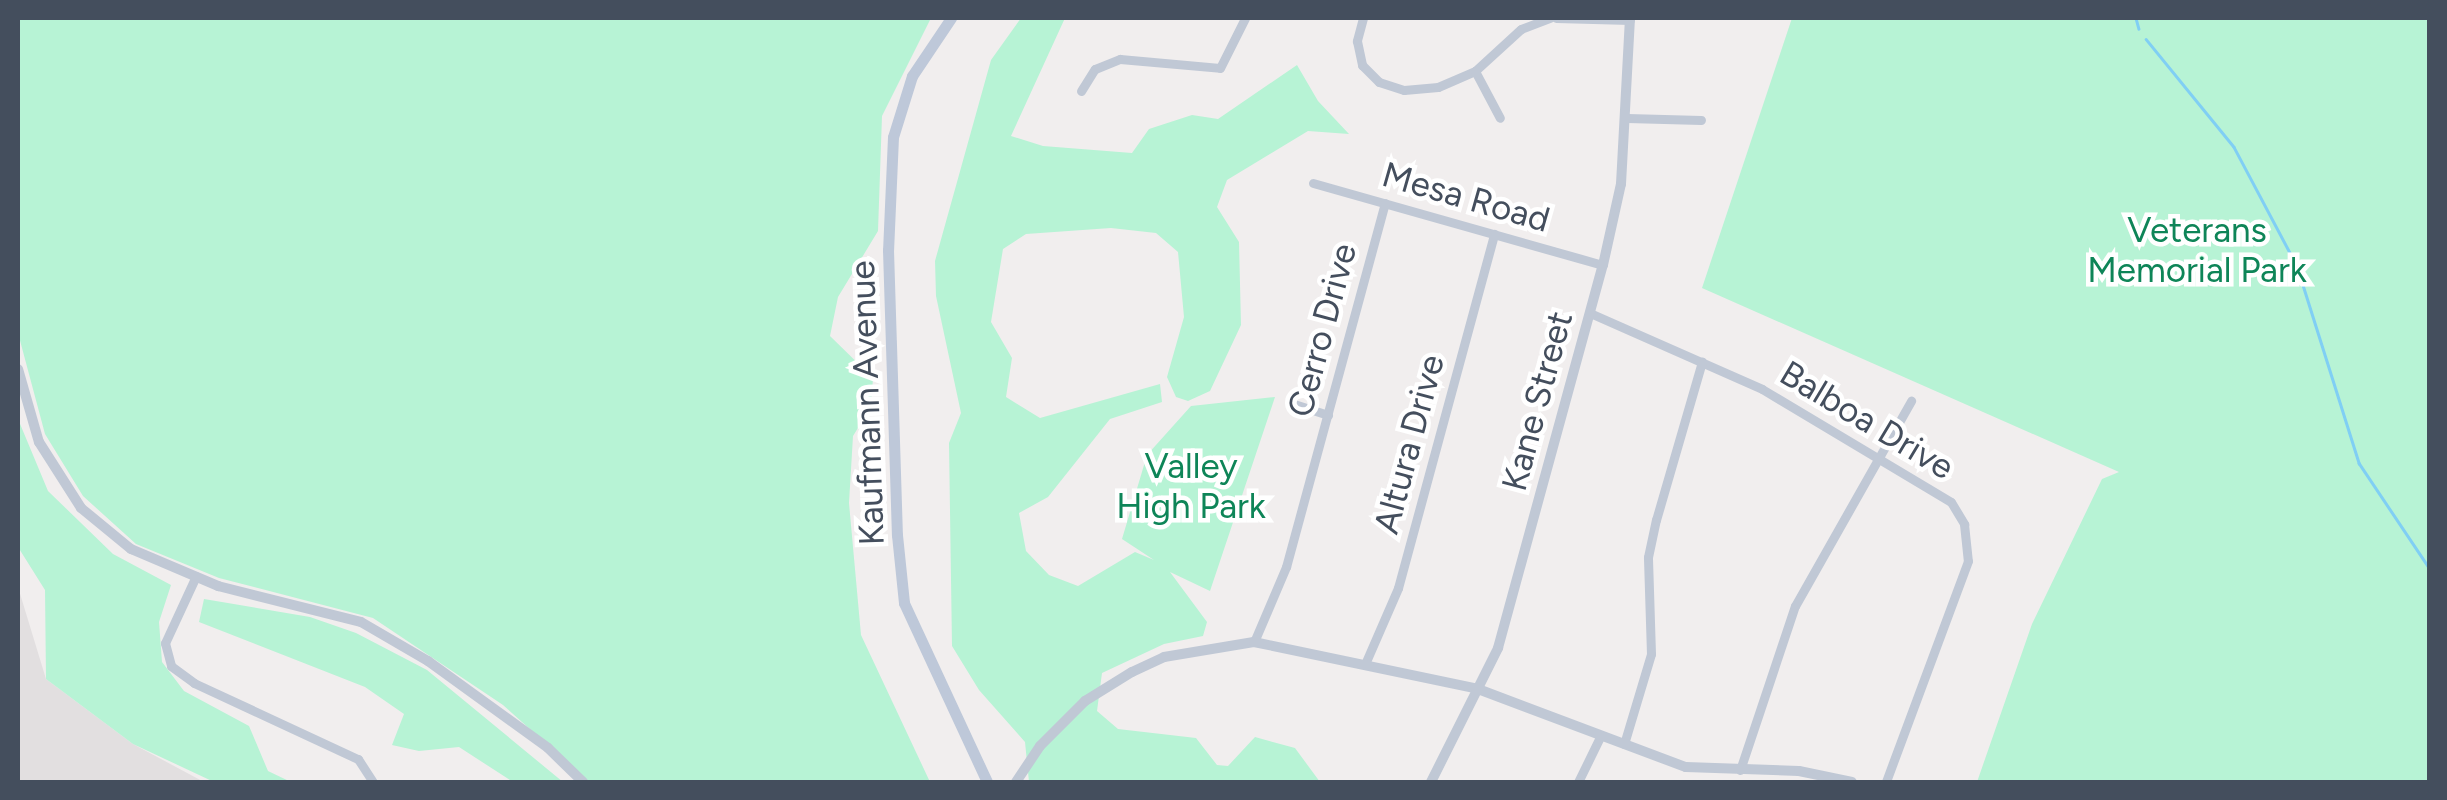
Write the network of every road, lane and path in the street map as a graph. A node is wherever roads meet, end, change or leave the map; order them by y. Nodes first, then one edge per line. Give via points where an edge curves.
1 (951, 18) edge
2 (1245, 18) edge
3 (1363, 18) edge
4 (1553, 18) edge
5 (1630, 19) edge
6 (1475, 71) junction
7 (1081, 91) dead end
8 (1500, 118) dead end
9 (1627, 118) junction
10 (1702, 120) dead end
11 (1313, 183) dead end
12 (1385, 202) junction
13 (1494, 234) junction
14 (1603, 265) junction
15 (1590, 313) junction
16 (1702, 362) junction
17 (18, 369) edge
18 (1911, 401) dead end
19 (1291, 403) dead end
20 (1328, 414) junction
21 (1879, 460) junction
22 (196, 576) junction
23 (1254, 642) junction
24 (1365, 664) junction
25 (1478, 689) junction
26 (1600, 737) junction
27 (1624, 744) junction
28 (1740, 770) junction
29 (373, 782) edge
30 (583, 782) edge
31 (987, 782) edge
32 (1016, 782) edge
33 (1431, 782) edge
34 (1578, 782) edge
35 (1852, 782) edge
36 (1886, 782) edge

1 - 31 main road, Kaufmann Avenue via 912,76 893,137 888,250 898,535 904,603
2 - 7 street via 1220,68 1120,59 1094,69
3 - 6 street via 1357,41 1362,65 1379,82 1404,90 1438,88
4 - 5 street
4 - 6 street via 1521,29
5 - 9 street, Kane Street
6 - 8 street
9 - 10 street
9 - 14 street, Kane Street
11 - 12 street, Mesa Road
12 - 13 street, Mesa Road
12 - 20 street, Cerro Drive
13 - 14 street, Mesa Road
13 - 24 street, Altura Drive via 1398,588
14 - 15 street, Kane Street
15 - 16 street, Balboa Drive
15 - 25 street, Kane Street via 1498,648
16 - 21 street, Balboa Drive via 1762,389
16 - 27 street via 1648,558 1650,654
17 - 22 street via 39,442 81,508 131,550
18 - 21 street
19 - 20 street
20 - 23 street, Cerro Drive via 1286,567
21 - 28 street via 1795,606
21 - 36 street, Balboa Drive via 1951,502 1964,524 1968,561
22 - 29 street via 165,642 171,666 358,759
22 - 30 street via 361,622 428,660
23 - 24 street
23 - 32 street via 1164,658 1132,672 1084,701
24 - 25 street
25 - 26 street
25 - 33 street, Kane Street
26 - 27 street
26 - 34 street
27 - 28 street via 1686,766
28 - 35 street via 1799,771

